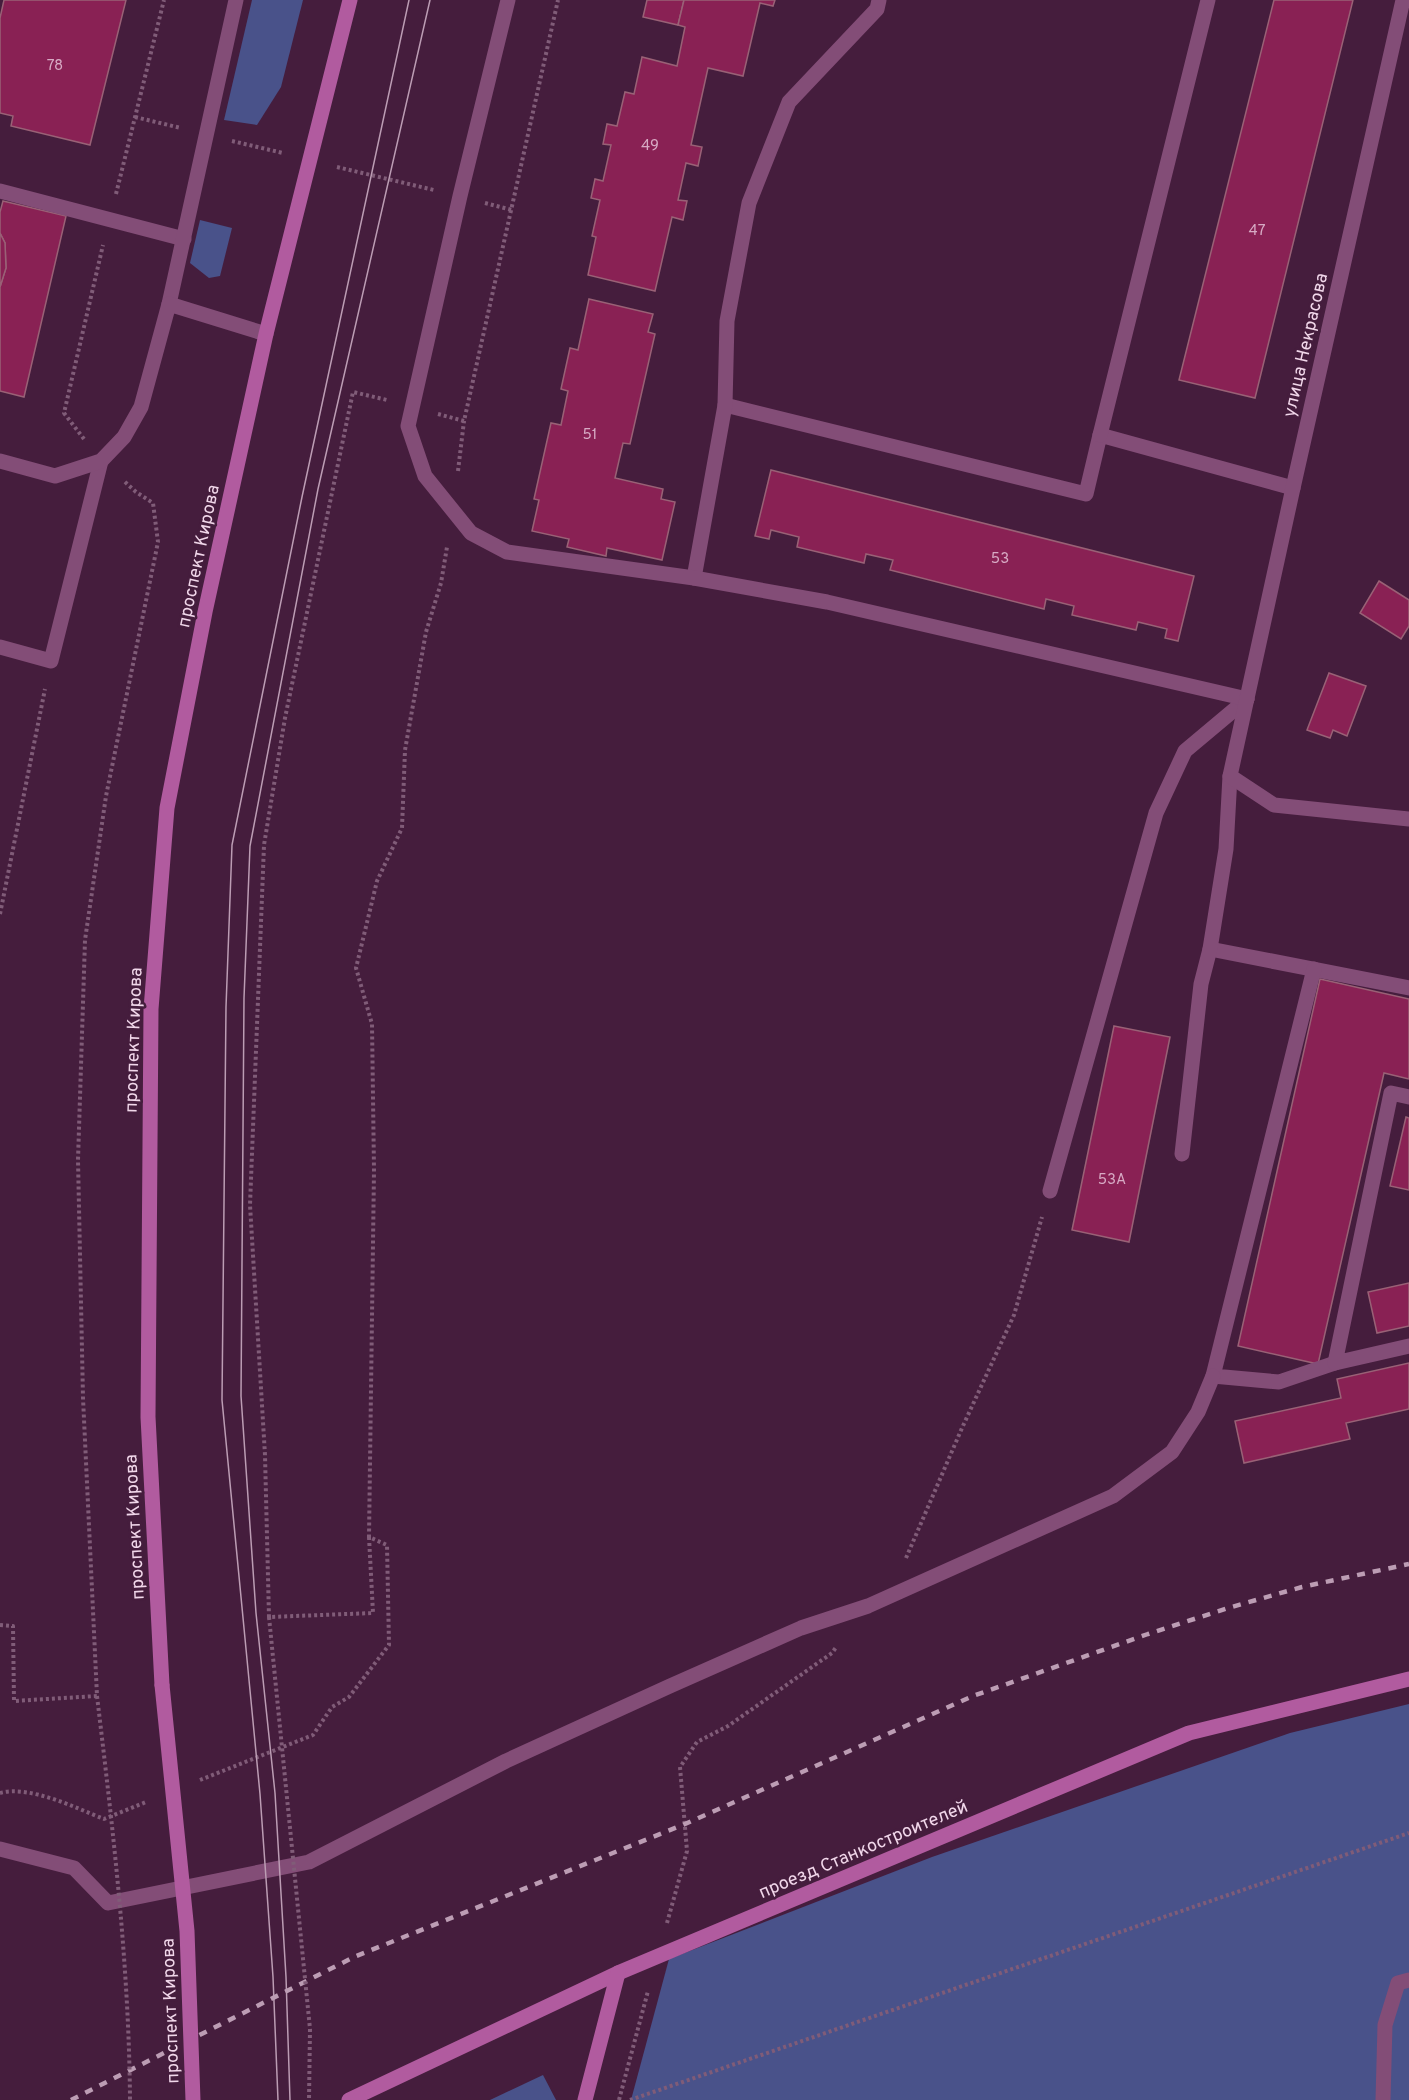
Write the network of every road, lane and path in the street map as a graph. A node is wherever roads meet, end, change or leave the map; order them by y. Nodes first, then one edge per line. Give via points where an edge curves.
1 (164, 0) edge
2 (236, 0) edge
3 (350, 0) edge
4 (508, 0) edge
5 (558, 0) edge
6 (879, 0) edge
7 (1208, 0) edge
8 (1403, 0) edge
9 (0, 191) edge
10 (109, 220) junction
11 (184, 239) junction
12 (169, 304) junction
13 (266, 334) junction
14 (726, 405) junction
15 (412, 407) junction
16 (464, 421) junction
17 (1100, 435) junction
18 (0, 460) edge
19 (101, 461) junction
20 (1293, 488) junction
21 (454, 512) junction
22 (694, 578) junction
23 (0, 647) edge
24 (51, 661) junction
25 (1247, 699) junction
26 (1230, 776) junction
27 (1409, 819) edge
28 (0, 914) edge
29 (1210, 950) junction
30 (1314, 969) junction
31 (1409, 988) edge
32 (1409, 1097) edge
33 (1182, 1154) dead end
34 (1050, 1191) dead end
35 (1409, 1346) edge
36 (1335, 1363) junction
37 (1213, 1376) junction
38 (369, 1537) junction
39 (269, 1617) junction
40 (0, 1625) edge
41 (1409, 1679) edge
42 (97, 1696) junction
43 (192, 1784) dead end
44 (0, 1793) edge
45 (148, 1801) dead end
46 (1409, 1833) edge
47 (0, 1849) edge
48 (618, 1973) junction
49 (1409, 1980) edge
50 (130, 2100) edge
51 (193, 2100) edge
52 (309, 2100) edge
53 (349, 2100) edge
54 (585, 2100) edge
55 (630, 2100) edge
56 (1383, 2100) edge

1 - 10 path
2 - 11 street
3 - 13 main road, проспект Кирова
4 - 15 street
5 - 16 path
6 - 14 street via 877,9 789,102 749,203 727,321
7 - 17 street
8 - 20 street, улица Некрасова
9 - 10 street
10 - 11 street
10 - 19 path via 64,413
11 - 12 street
12 - 13 street
12 - 19 street via 141,407 124,437
13 - 51 main road, проспект Кирова, bridge via 167,808 152,998 148,1417 162,1685 187,1931
14 - 17 street via 1086,494
14 - 22 street
15 - 16 path
15 - 21 street via 408,426 425,476
15 - 39 path via 353,392 285,718 264,845 250,1205 265,1455
16 - 21 path
17 - 20 street
18 - 19 street via 55,476
19 - 24 street
19 - 42 path via 153,502 158,542 106,796 85,940 78,1172 83,1398
20 - 25 street, улица Некрасова
21 - 22 street via 471,533 507,552
21 - 38 path via 441,583 426,632 405,750 402,828 377,881 356,968 372,1024
22 - 25 street via 827,602
23 - 24 street
24 - 28 path
25 - 26 street, улица Некрасова
25 - 34 street via 1185,751 1156,813
26 - 27 street via 1274,805
26 - 29 street, улица Некрасова via 1227,849
29 - 30 street
29 - 33 street, улица Некрасова via 1201,984
30 - 31 street
30 - 37 street
32 - 36 street via 1391,1093
35 - 36 street
36 - 37 street via 1279,1382
37 - 47 street via 1198,1412 1172,1452 1113,1496 868,1606 801,1628 660,1690 506,1761 309,1862 108,1903 74,1868
38 - 39 path via 373,1613
38 - 43 path via 387,1545 389,1645 349,1697 332,1707 314,1735
39 - 52 path, bridge via 310,2029
40 - 42 path via 13,1626 14,1701
41 - 48 main road, проезд Станкостроителей via 1189,1733
42 - 50 path, bridge via 124,1958
44 - 45 path via 12,1790 54,1800 104,1819
46 - 55 path
48 - 53 main road, проезд Станкостроителей
48 - 54 main road
49 - 56 street via 1398,1983 1385,2025

